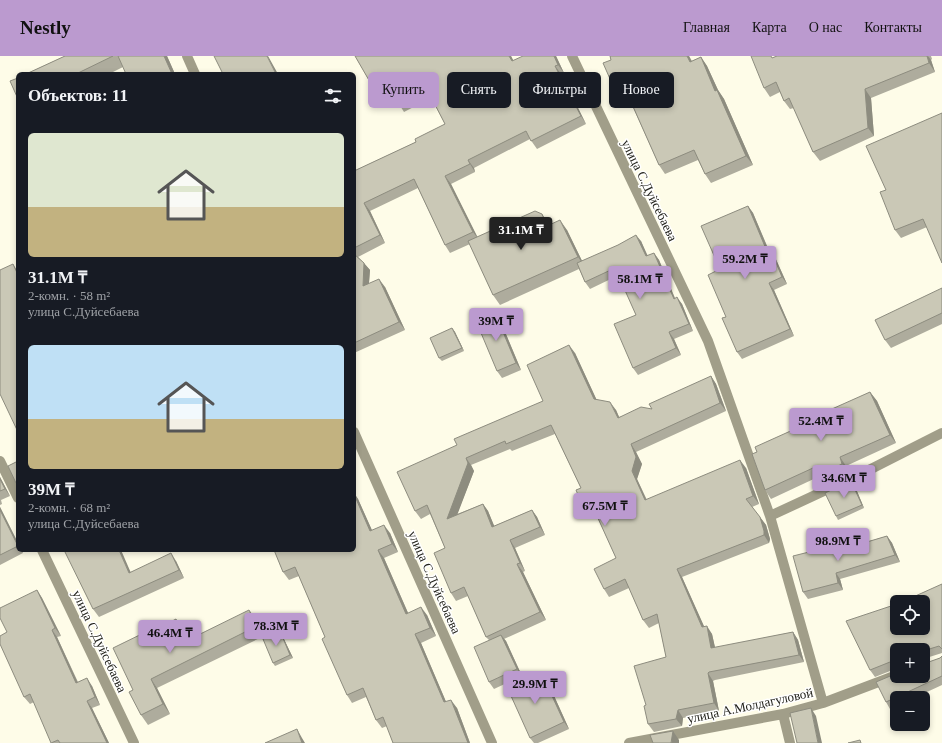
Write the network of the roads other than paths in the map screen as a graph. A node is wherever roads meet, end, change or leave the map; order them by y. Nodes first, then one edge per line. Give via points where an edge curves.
1 (187, 56) edge
2 (572, 56) edge
3 (194, 72) edge
4 (942, 433) edge
5 (356, 437) edge
6 (0, 461) edge
7 (16, 494) edge
8 (770, 516) junction
9 (43, 552) edge
10 (890, 678) edge
11 (823, 703) junction
12 (783, 714) junction
13 (134, 743) edge
14 (492, 743) edge
15 (629, 743) edge
16 (790, 743) edge

1 - 3 street
2 - 8 street, улица С.Дуйсебаева via 708,341
4 - 8 street
5 - 14 street, улица С.Дуйсебаева
6 - 7 street
8 - 11 street, улица С.Дуйсебаева
9 - 13 street, улица С.Дуйсебаева
10 - 11 street, улица А.Молдагуловой
11 - 12 street, улица А.Молдагуловой
12 - 15 street, улица А.Молдагуловой
12 - 16 street

